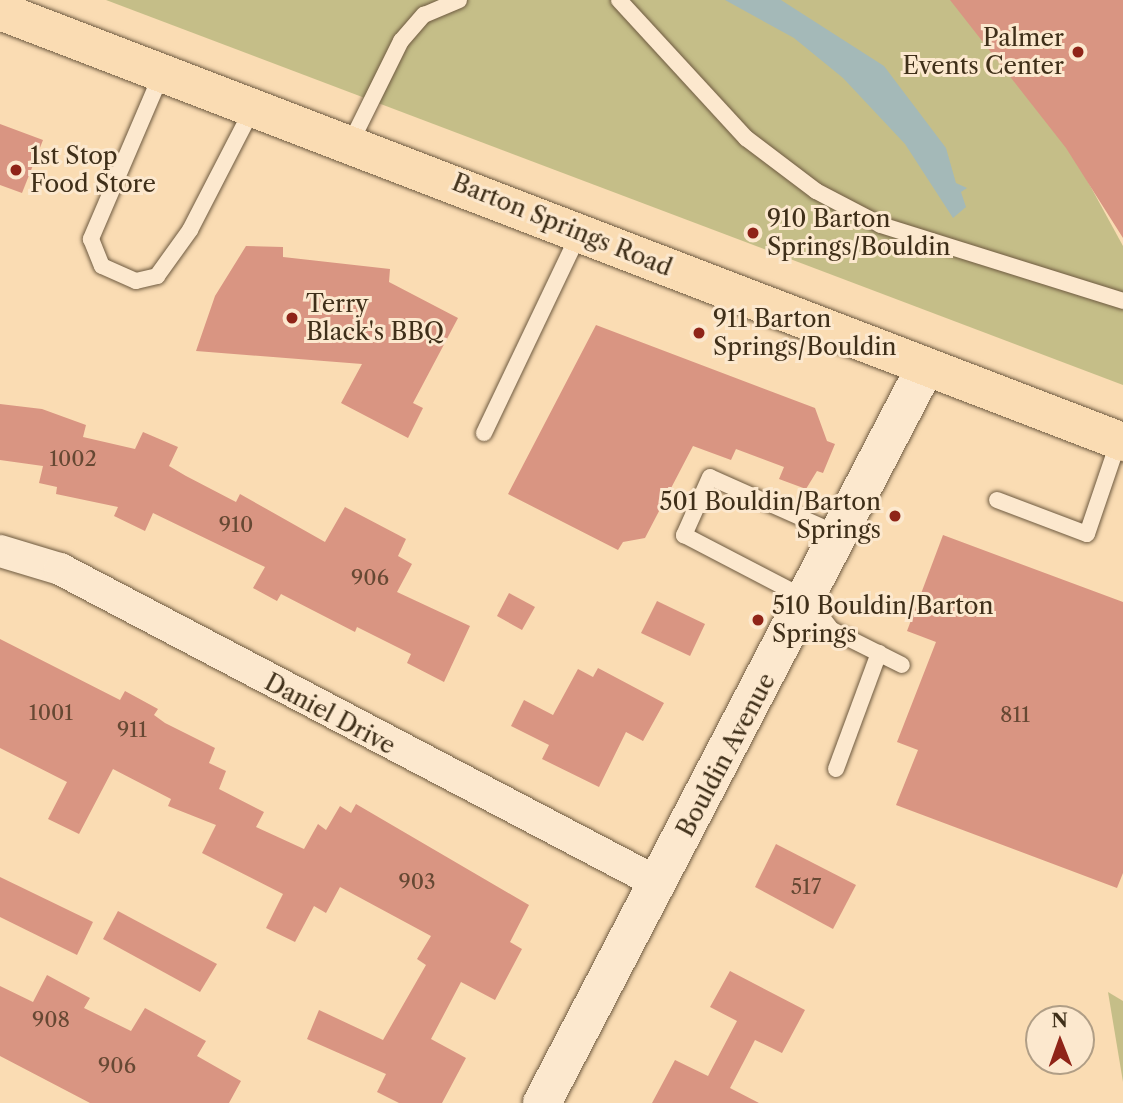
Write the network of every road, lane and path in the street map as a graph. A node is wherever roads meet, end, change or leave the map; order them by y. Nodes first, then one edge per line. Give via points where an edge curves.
1 (459, 0) edge
2 (619, 0) edge
3 (0, 11) edge
4 (163, 71) junction
5 (254, 105) junction
6 (351, 142) junction
7 (580, 232) junction
8 (1123, 301) edge
9 (925, 368) junction
10 (484, 433) dead end
11 (1121, 441) edge
12 (997, 500) dead end
13 (842, 536) junction
14 (0, 551) edge
15 (809, 600) junction
16 (879, 653) junction
17 (902, 665) dead end
18 (836, 769) dead end
19 (658, 883) junction
20 (542, 1103) edge

1 - 6 lane via 424,15 401,41
2 - 8 lane via 746,138 816,191 881,225
3 - 4 main road, Barton Springs Road
4 - 5 main road, Barton Springs Road
4 - 5 lane via 91,239 102,266 136,281 157,276 190,230
5 - 6 main road, Barton Springs Road
6 - 7 main road, Barton Springs Road
7 - 9 main road, Barton Springs Road
7 - 10 lane
9 - 11 main road, Barton Springs Road
9 - 13 street, Bouldin Avenue
11 - 12 lane via 1087,534
13 - 15 street, Bouldin Avenue
13 - 15 lane via 710,477 684,535
14 - 19 street, Daniel Drive via 60,569
15 - 16 lane via 832,630
15 - 19 street, Bouldin Avenue
16 - 17 lane
16 - 18 lane
19 - 20 street, Bouldin Avenue

